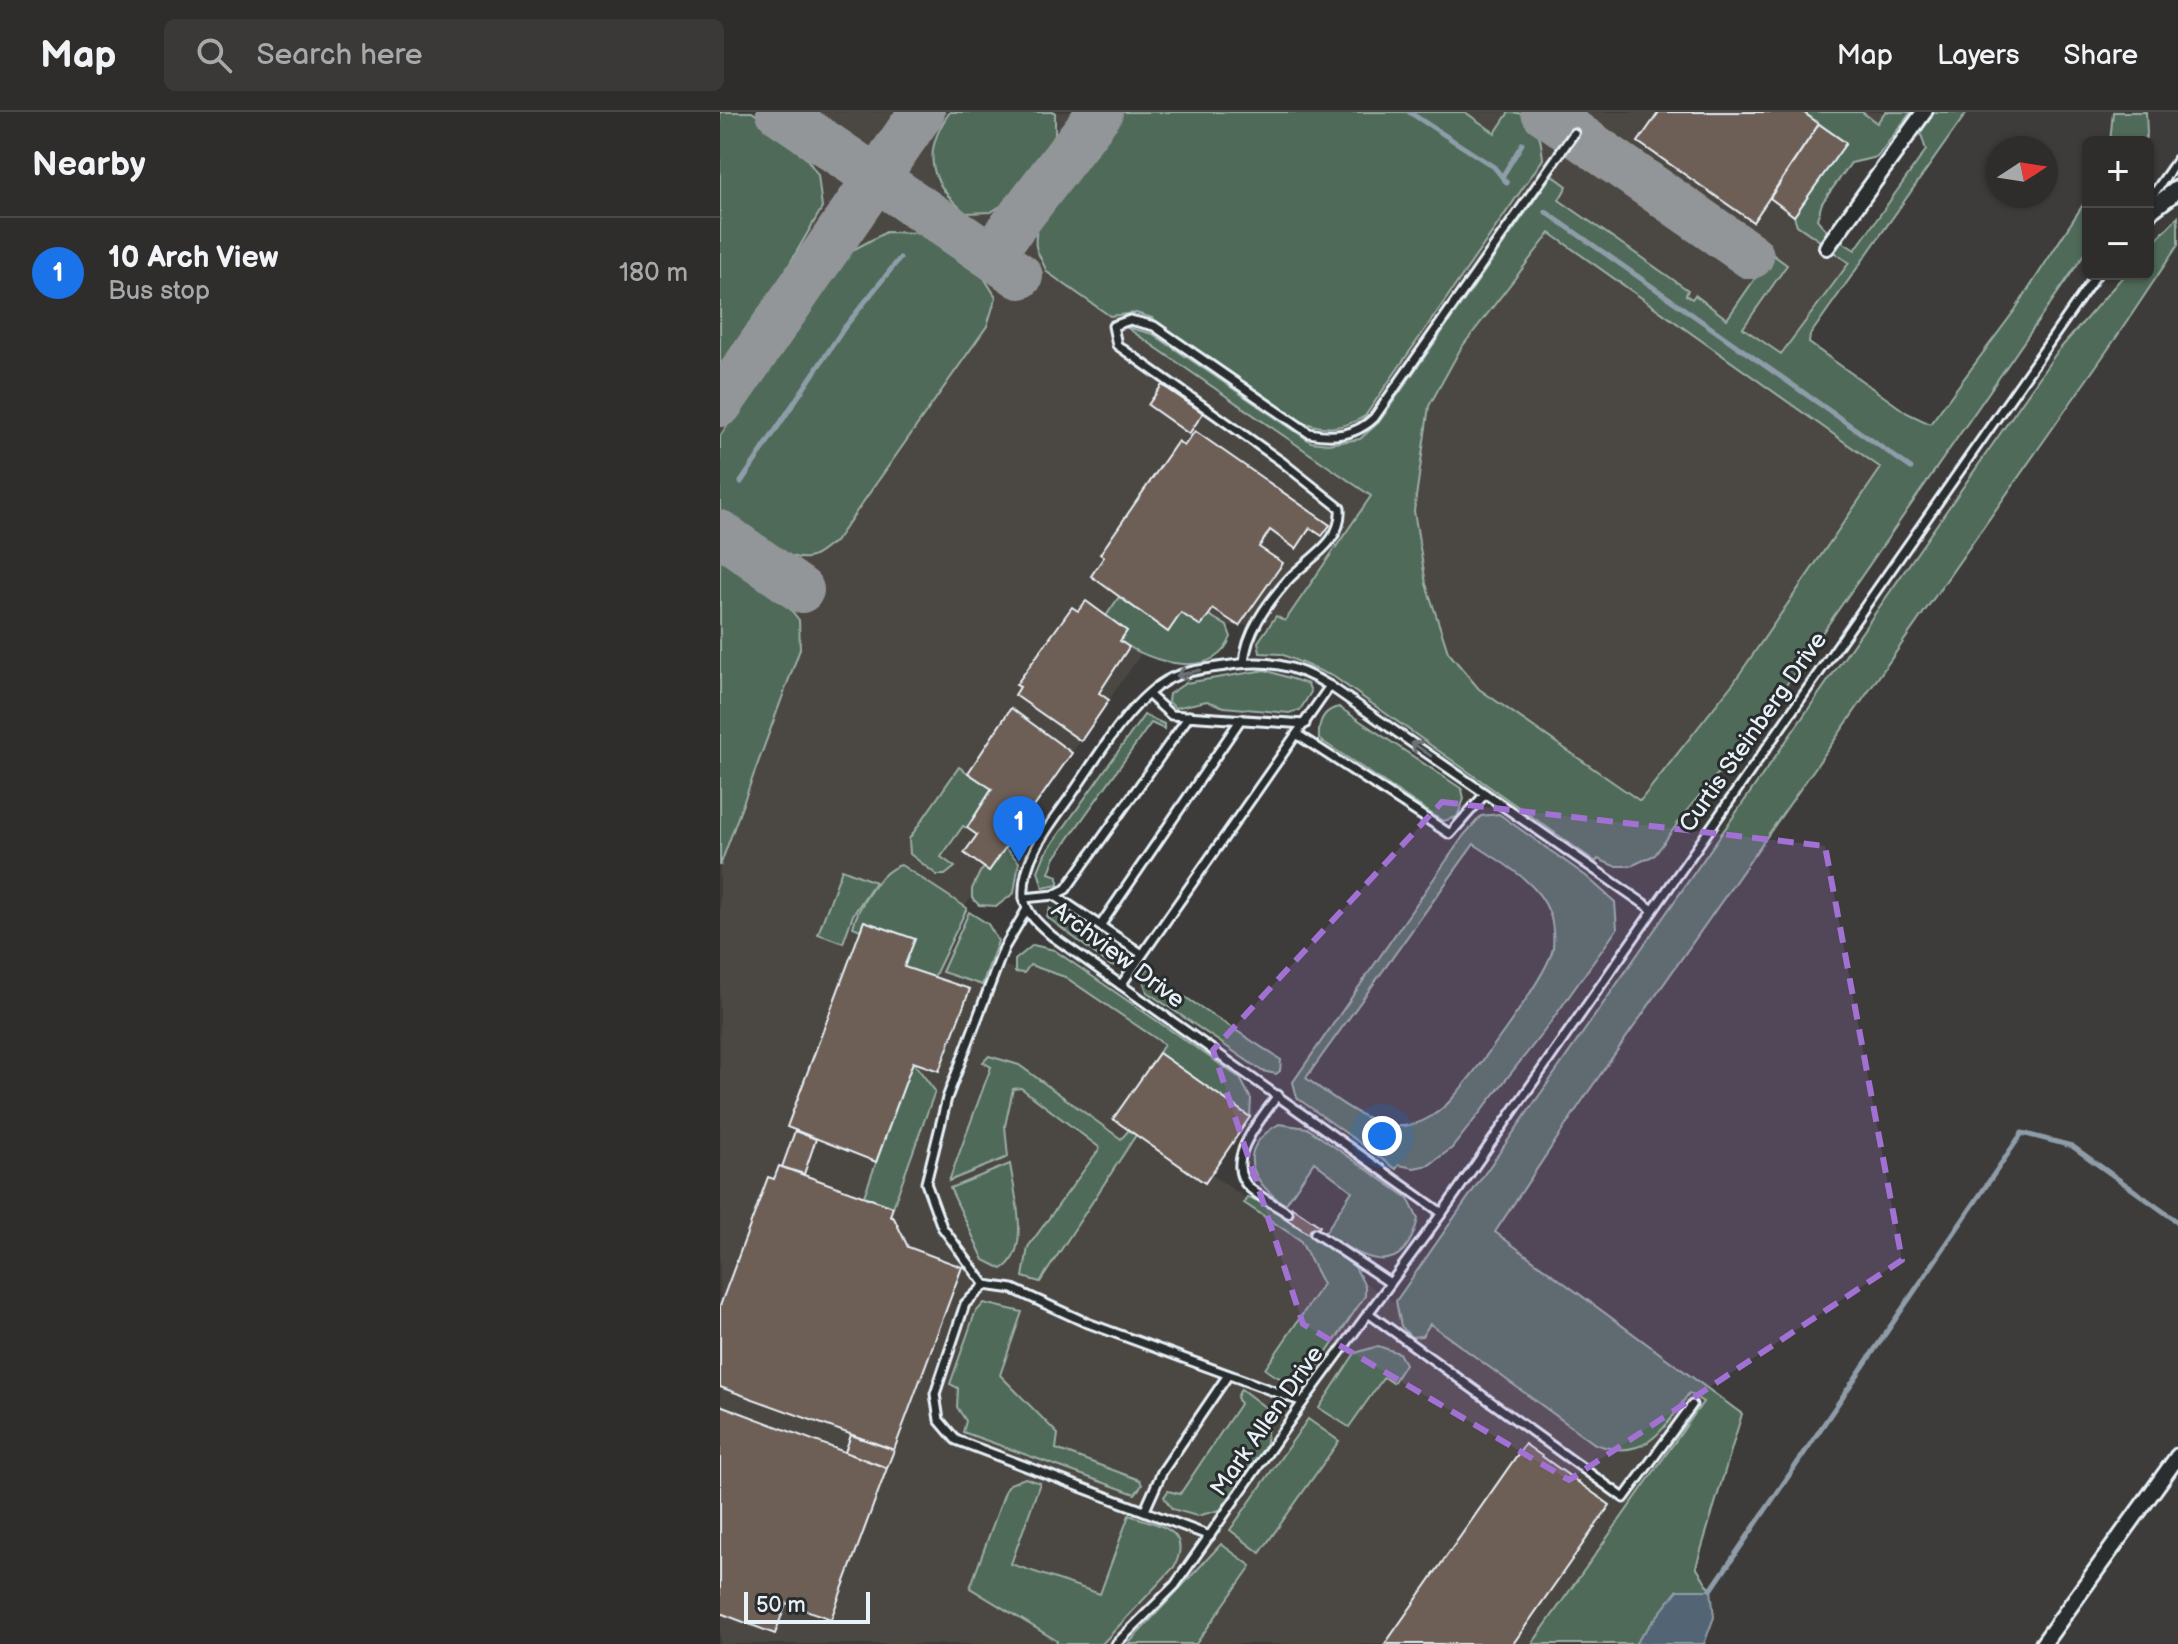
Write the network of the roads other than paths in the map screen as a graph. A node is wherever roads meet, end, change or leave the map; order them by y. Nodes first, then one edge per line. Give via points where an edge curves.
1 (1924, 112) edge
2 (1574, 133) dead end
3 (2178, 159) edge
4 (2178, 189) edge
5 (2154, 193) edge
6 (2153, 208) edge
7 (1827, 247) dead end
8 (2093, 280) edge
9 (1244, 663) junction
10 (1330, 686) junction
11 (1149, 695) junction
12 (1189, 716) junction
13 (1241, 719) junction
14 (1305, 724) junction
15 (1298, 735) junction
16 (1485, 794) junction
17 (1054, 895) junction
18 (1024, 898) junction
19 (1027, 909) junction
20 (1653, 910) junction
21 (1100, 926) junction
22 (1142, 954) junction
23 (1121, 985) junction
24 (1278, 1095) junction
25 (1288, 1213) dead end
26 (1442, 1213) junction
27 (1315, 1233) dead end
28 (1390, 1283) junction
29 (985, 1285) junction
30 (1368, 1313) junction
31 (1228, 1375) junction
32 (1303, 1402) junction
33 (1692, 1405) dead end
34 (2178, 1456) edge
35 (1145, 1510) junction
36 (1210, 1536) junction
37 (1116, 1644) edge
38 (2043, 1644) edge

1 - 7 street
2 - 9 lane via 1374,418 1357,430 1335,436 1309,433 1154,326 1130,320 1113,326 1117,345 1340,508 1337,529 1321,553 1288,580 1252,630
3 - 5 lane
4 - 6 street
8 - 20 lane, Curtis Steinberg Drive
9 - 10 lane, Archview Drive via 1284,664
9 -> 11 lane, Archview Drive via 1188,672
10 - 14 lane
16 -> 10 lane, Archview Drive
11 - 12 lane via 1171,715
11 - 18 lane, Archview Drive via 1108,743 1042,838 1030,862
12 - 13 lane
12 - 17 lane via 1066,889
13 - 14 lane
13 - 21 lane
14 - 15 lane
15 - 16 lane via 1450,834
15 - 22 lane
16 - 20 lane, Archview Drive
17 - 18 lane
17 - 21 lane
18 - 19 lane, Archview Drive
19 - 23 lane, Archview Drive via 1052,936
19 - 29 lane via 1004,948 947,1098 926,1183 942,1227
20 - 26 lane, Curtis Steinberg Drive
21 - 22 lane
22 - 23 lane
23 - 24 lane, Archview Drive
24 - 25 lane via 1247,1141 1241,1175 1251,1190
24 - 26 lane, Archview Drive
26 - 28 lane, Mark Allen Drive
27 - 28 lane
28 - 30 lane, Mark Allen Drive
29 - 31 lane via 1013,1289
29 - 35 lane via 965,1304 935,1394 939,1420 956,1440
30 - 32 lane, Mark Allen Drive
30 - 33 lane via 1624,1498
31 - 32 lane
31 - 35 lane via 1162,1472
32 - 36 lane, Mark Allen Drive
34 - 38 street
35 - 36 lane
36 - 37 lane, Mark Allen Drive via 1175,1585

